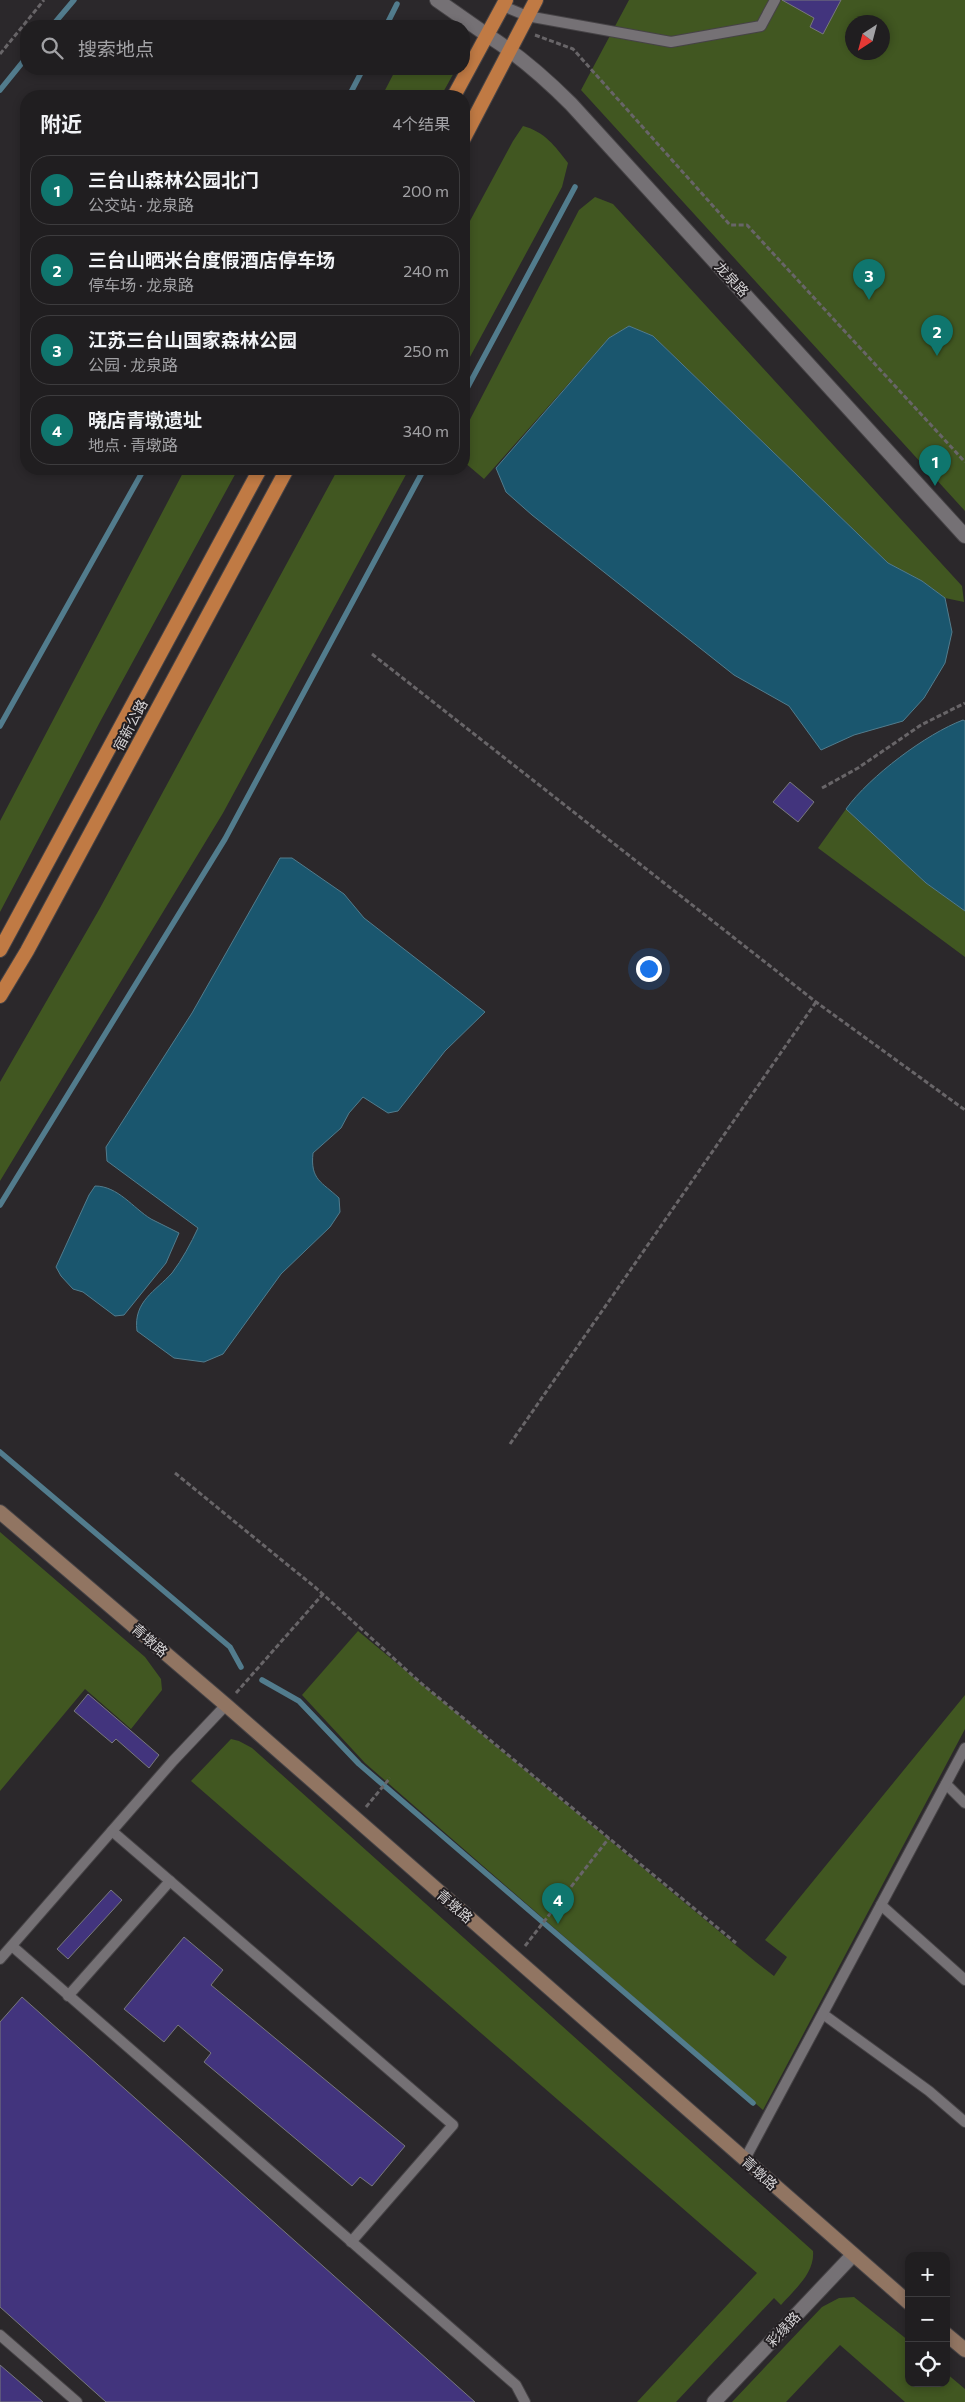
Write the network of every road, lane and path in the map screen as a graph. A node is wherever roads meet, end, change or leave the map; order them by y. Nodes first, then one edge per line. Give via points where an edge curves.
1 (44, 0) edge
2 (437, 0) edge
3 (536, 0) edge
4 (775, 0) edge
5 (505, 3) edge
6 (528, 16) junction
7 (28, 20) edge
8 (466, 20) edge
9 (470, 23) edge
10 (20, 29) edge
11 (521, 30) junction
12 (487, 35) junction
13 (510, 49) junction
14 (0, 54) edge
15 (470, 66) edge
16 (465, 75) edge
17 (457, 90) edge
18 (470, 126) edge
19 (965, 462) edge
20 (257, 475) edge
21 (284, 475) edge
22 (965, 536) edge
23 (372, 654) dead end
24 (965, 703) edge
25 (822, 788) dead end
26 (0, 950) edge
27 (0, 996) edge
28 (816, 1002) junction
29 (965, 1110) edge
30 (510, 1444) dead end
31 (174, 1473) dead end
32 (0, 1512) edge
33 (323, 1594) junction
34 (226, 1705) junction
35 (965, 1748) edge
36 (389, 1779) dead end
37 (946, 1784) junction
38 (965, 1803) edge
39 (356, 1819) junction
40 (112, 1831) junction
41 (609, 1838) junction
42 (170, 1880) junction
43 (881, 1905) junction
44 (537, 1930) dead end
45 (736, 1944) dead end
46 (12, 1946) junction
47 (0, 1959) edge
48 (965, 1980) edge
49 (68, 1996) junction
50 (823, 2014) junction
51 (965, 2122) edge
52 (744, 2159) junction
53 (351, 2242) junction
54 (852, 2256) junction
55 (905, 2300) edge
56 (0, 2335) edge
57 (950, 2337) edge
58 (965, 2350) edge
59 (77, 2402) edge
60 (526, 2402) edge
61 (714, 2402) edge

1 - 7 path
2 - 8 street, 龙泉路
3 - 6 highway
4 - 6 lane via 761,26 671,42
5 - 6 lane
5 - 12 highway
6 - 11 highway
9 - 12 street, 龙泉路
10 - 14 path
11 - 13 highway
11 - 19 path via 573,49 730,225 748,225
12 - 13 street, 龙泉路
12 - 15 highway
13 - 18 highway
13 - 22 street, 龙泉路 via 571,104
16 - 17 highway
20 - 26 highway, 宿新公路
21 - 27 highway, 宿新公路
23 - 28 path
24 - 25 path via 921,725
28 - 29 path
28 - 30 path
31 - 33 path
32 - 34 main road, 青墩路
33 - 34 path
33 - 41 path via 422,1684
34 - 39 main road, 青墩路
34 - 40 lane
35 - 37 lane
36 - 39 path
37 - 38 lane
37 - 43 lane
39 - 52 main road, 青墩路
40 - 42 lane
40 - 46 lane
41 - 44 path
41 - 45 path
42 - 49 lane
42 - 53 lane via 453,2126
43 - 48 lane
43 - 50 lane
46 - 47 lane
46 - 49 lane
49 - 53 lane
50 - 51 lane via 929,2091
50 - 52 lane
52 - 54 main road, 青墩路
53 - 60 lane via 516,2385
54 - 55 main road, 青墩路
54 - 61 street, 彩缘路
56 - 59 lane
57 - 58 main road

